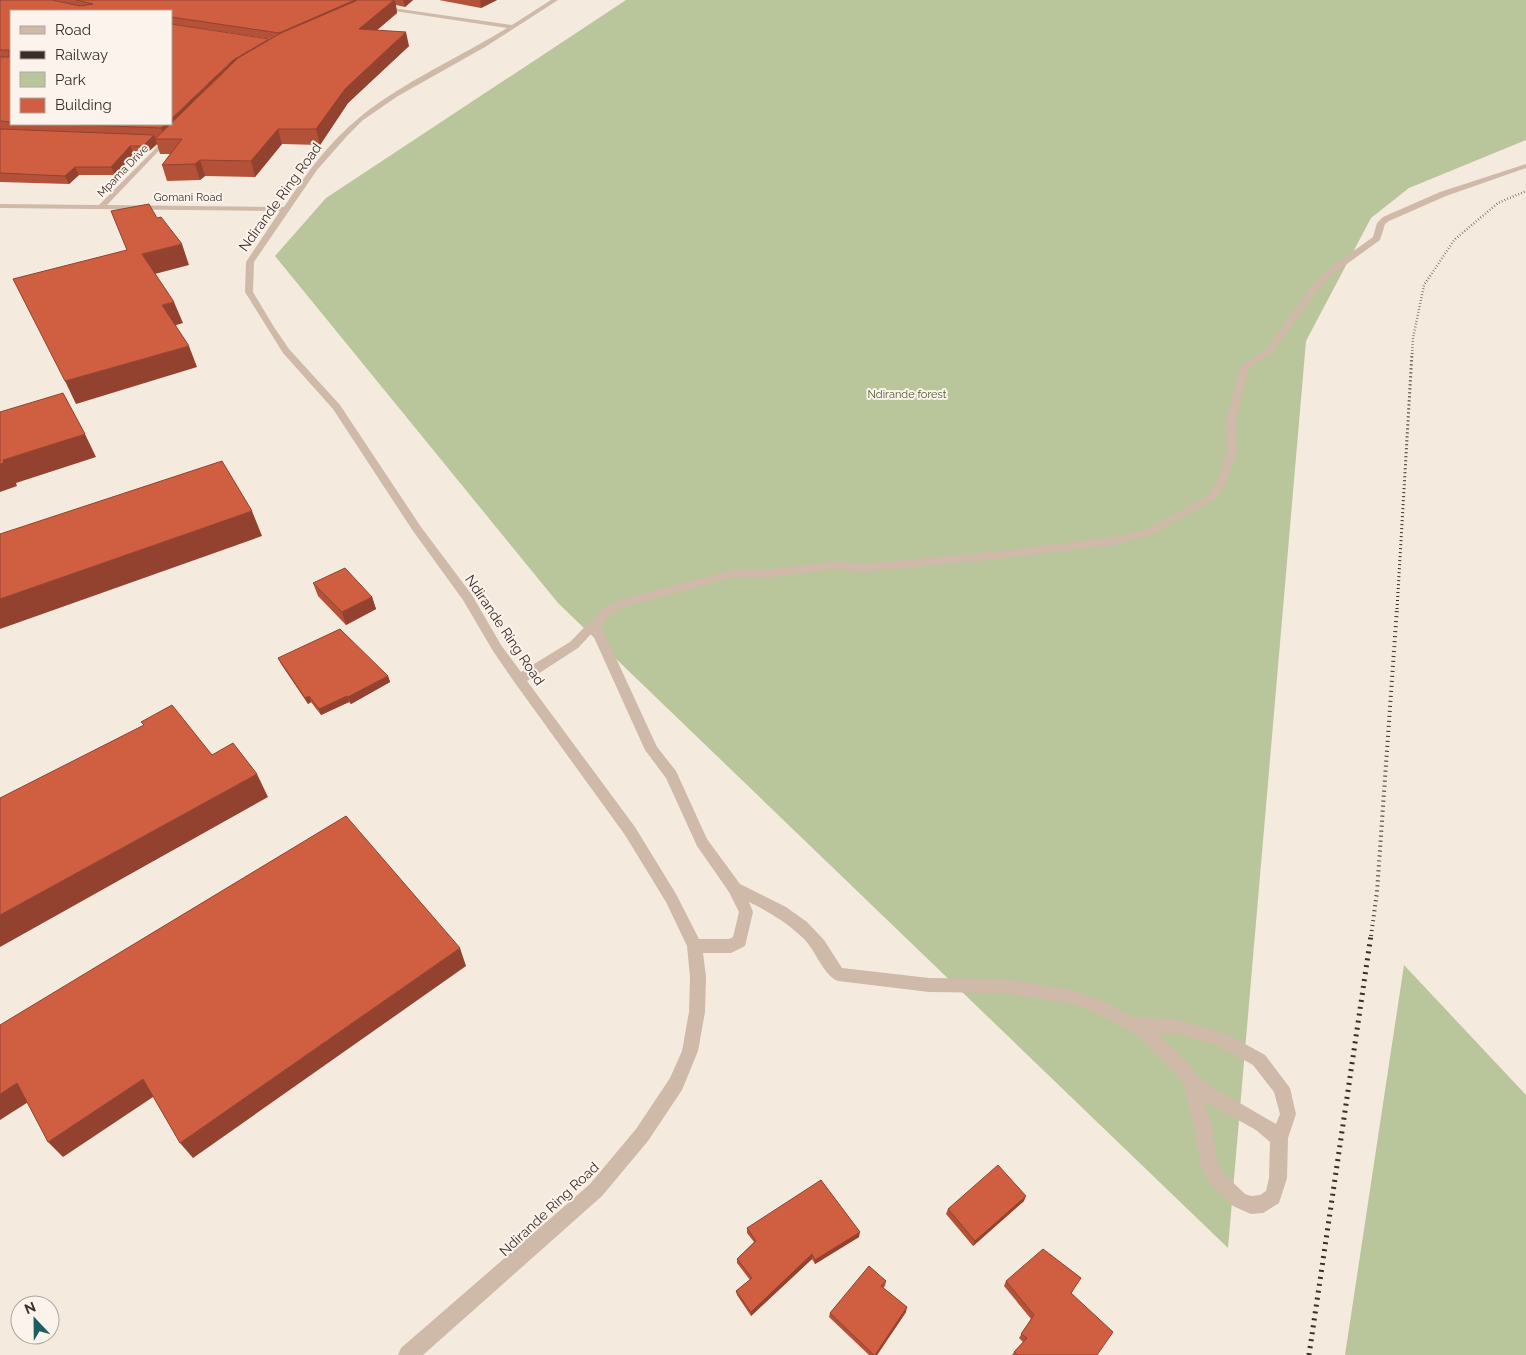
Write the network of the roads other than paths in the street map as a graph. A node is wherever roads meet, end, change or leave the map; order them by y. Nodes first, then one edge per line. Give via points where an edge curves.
1 (554, 0) edge
2 (376, 2) edge
3 (512, 27) junction
4 (173, 133) edge
5 (157, 139) edge
6 (166, 140) junction
7 (1526, 166) edge
8 (0, 206) edge
9 (101, 208) junction
10 (286, 208) junction
11 (598, 620) junction
12 (519, 680) junction
13 (735, 888) junction
14 (694, 946) junction
15 (1132, 1024) junction
16 (1190, 1080) junction
17 (1279, 1138) junction
18 (408, 1355) edge

1 - 3 street, Ndirande Ring Road
2 - 3 street
3 - 10 street, Ndirande Ring Road via 408,86 362,118 331,150
4 - 6 street, Mpama Drive
5 - 6 street
6 - 9 street, Mpama Drive
7 - 11 street via 1443,194 1386,219 1377,238 1330,272 1312,291 1269,351 1246,367 1230,424 1232,451 1226,473 1213,497 1148,533 1113,541 989,556 860,568 838,565 762,574 735,572 620,604
8 - 9 street, Gomani Road
9 - 10 street, Gomani Road
10 - 12 street, Ndirande Ring Road via 250,262 249,292 286,351 336,407 417,529 468,598 496,648
11 - 12 street via 574,645
11 - 13 street via 596,628 652,750 671,775 702,842
12 - 14 street, Ndirande Ring Road via 630,831 671,898
13 - 14 street via 746,912 740,941 731,946
13 - 15 street via 772,906 797,924 819,945 828,964 838,974 930,985 1004,986 1039,991 1100,1006
14 - 18 street, Ndirande Ring Road via 698,977 697,1012 690,1051 676,1084 642,1135 596,1190
15 - 16 street via 1144,1031
15 - 17 street via 1176,1026 1221,1039 1259,1060 1282,1088 1288,1114
16 - 17 street
16 - 17 street via 1203,1126 1209,1164 1222,1186 1239,1200 1251,1205 1263,1204 1273,1197 1278,1178

